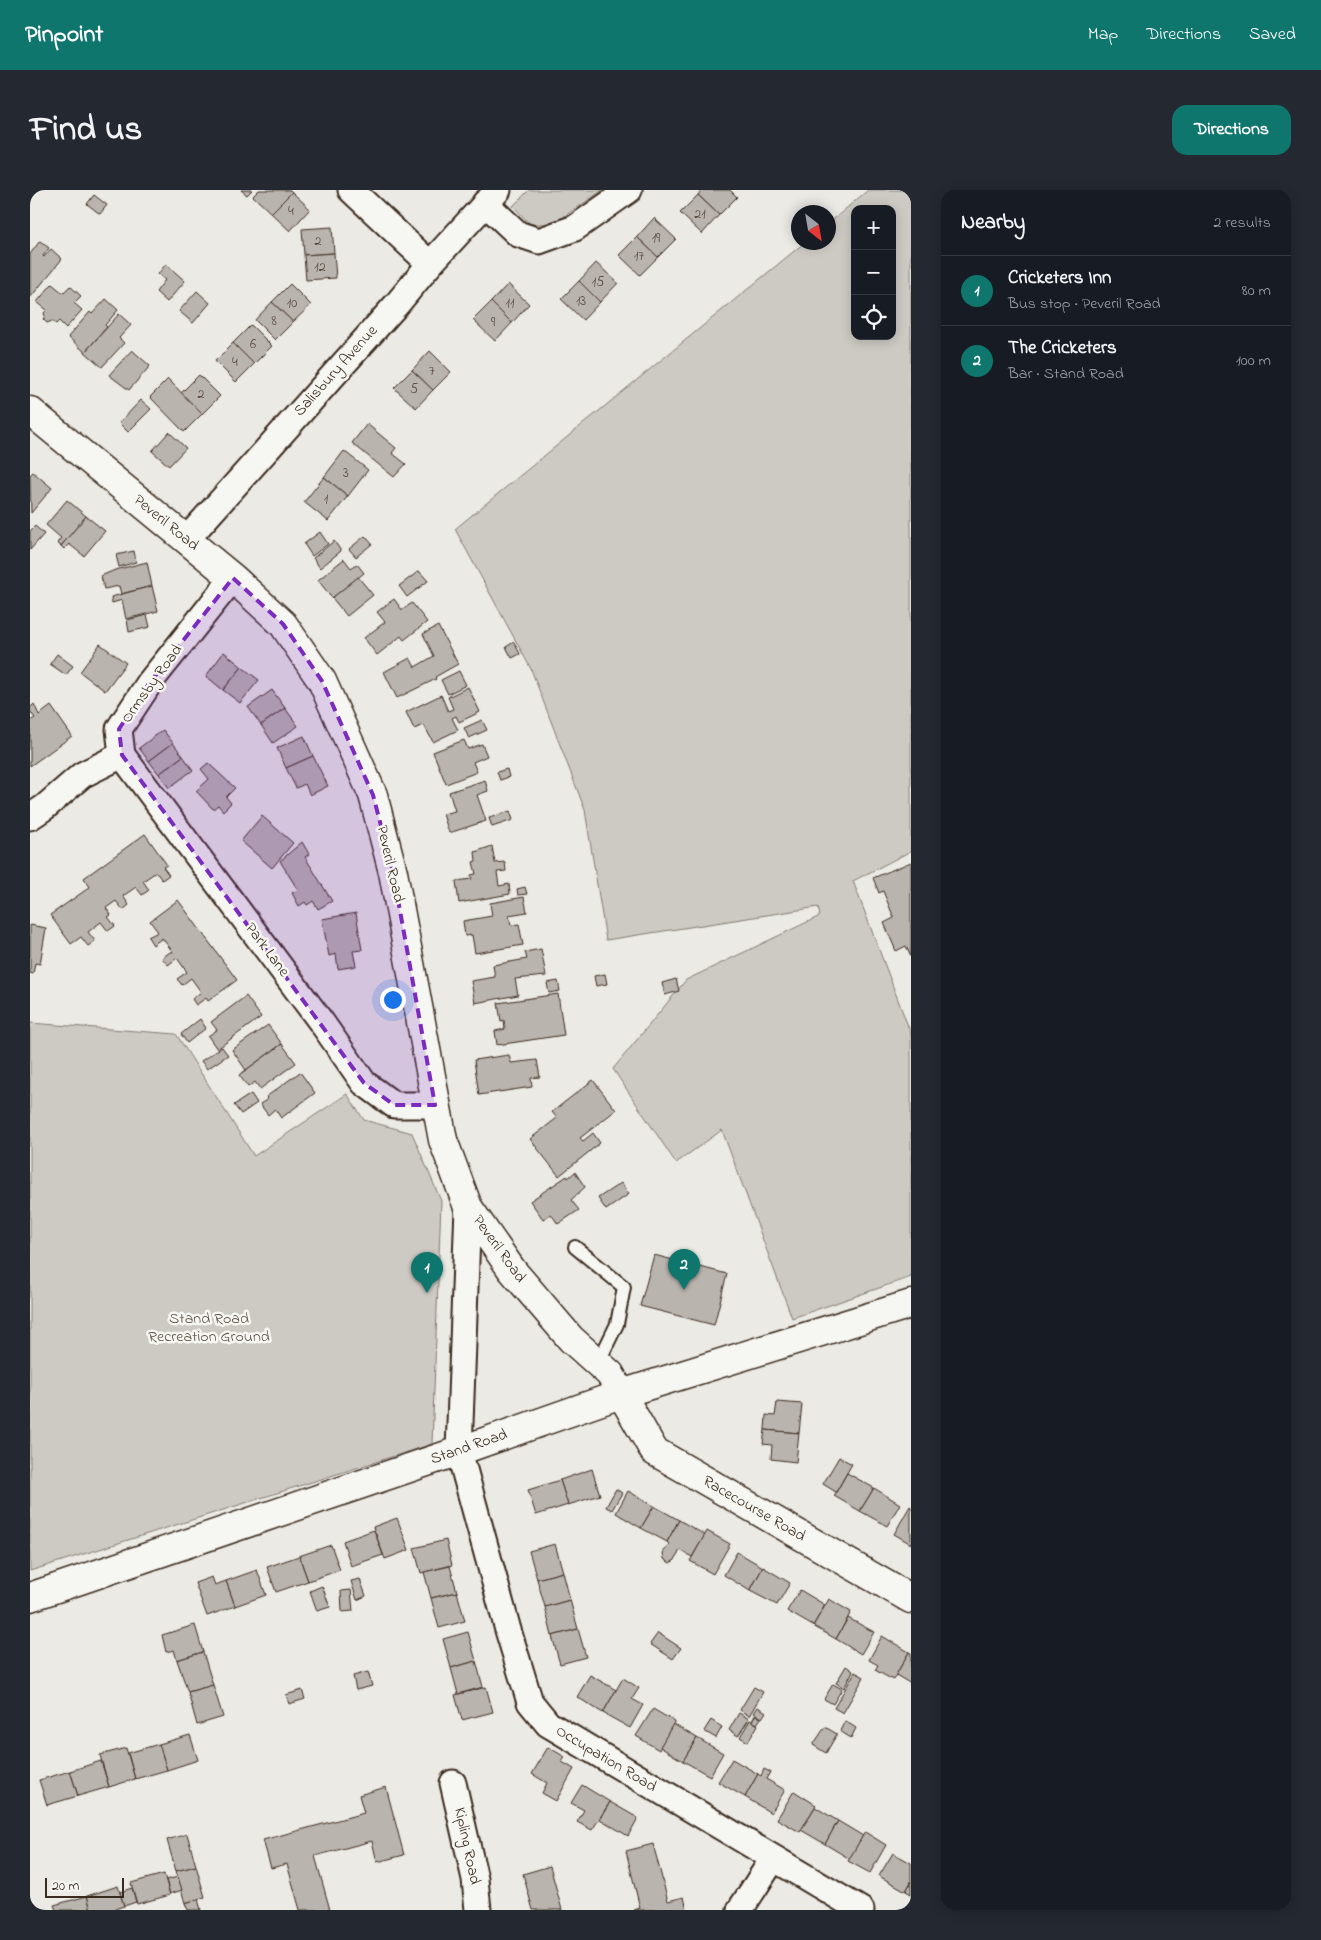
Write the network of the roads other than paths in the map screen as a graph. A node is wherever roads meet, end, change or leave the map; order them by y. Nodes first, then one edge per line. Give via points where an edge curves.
1 (351, 190) edge
2 (629, 190) edge
3 (492, 196) edge
4 (430, 264) junction
5 (30, 411) edge
6 (186, 540) junction
7 (233, 578) junction
8 (122, 755) junction
9 (30, 817) edge
10 (435, 1105) junction
11 (468, 1207) junction
12 (575, 1247) dead end
13 (911, 1304) edge
14 (598, 1363) junction
15 (621, 1394) junction
16 (459, 1452) junction
17 (30, 1597) edge
18 (911, 1599) edge
19 (453, 1783) dead end
20 (773, 1859) junction
21 (478, 1910) edge
22 (740, 1910) edge
23 (861, 1910) edge

1 - 4 street
2 - 3 street, Salisbury Avenue via 575,228 539,241 518,234
3 - 4 street, Salisbury Avenue
4 - 6 street, Salisbury Avenue
5 - 6 street, Peveril Road
6 - 7 street, Peveril Road
7 - 8 street, Ormsby Road via 150,682 119,729
7 - 10 street, Peveril Road via 283,624 322,682 373,795 393,872
8 - 9 street via 82,774 45,808
8 - 10 street, Park Lane via 364,1083 394,1105
10 - 11 street, Peveril Road via 443,1140
11 - 14 street, Peveril Road via 512,1270 571,1339
11 - 16 street, Occupation Road
12 - 14 lane via 624,1287 617,1324
13 - 15 street, Stand Road
14 - 15 street, Peveril Road via 610,1374
15 - 16 street, Stand Road
15 - 18 street, Racecourse Road via 654,1451
16 - 17 street, Stand Road
16 - 20 street, Occupation Road via 530,1702 548,1724
19 - 21 street, Kipling Road via 475,1879
20 - 22 street
20 - 23 street, Occupation Road

